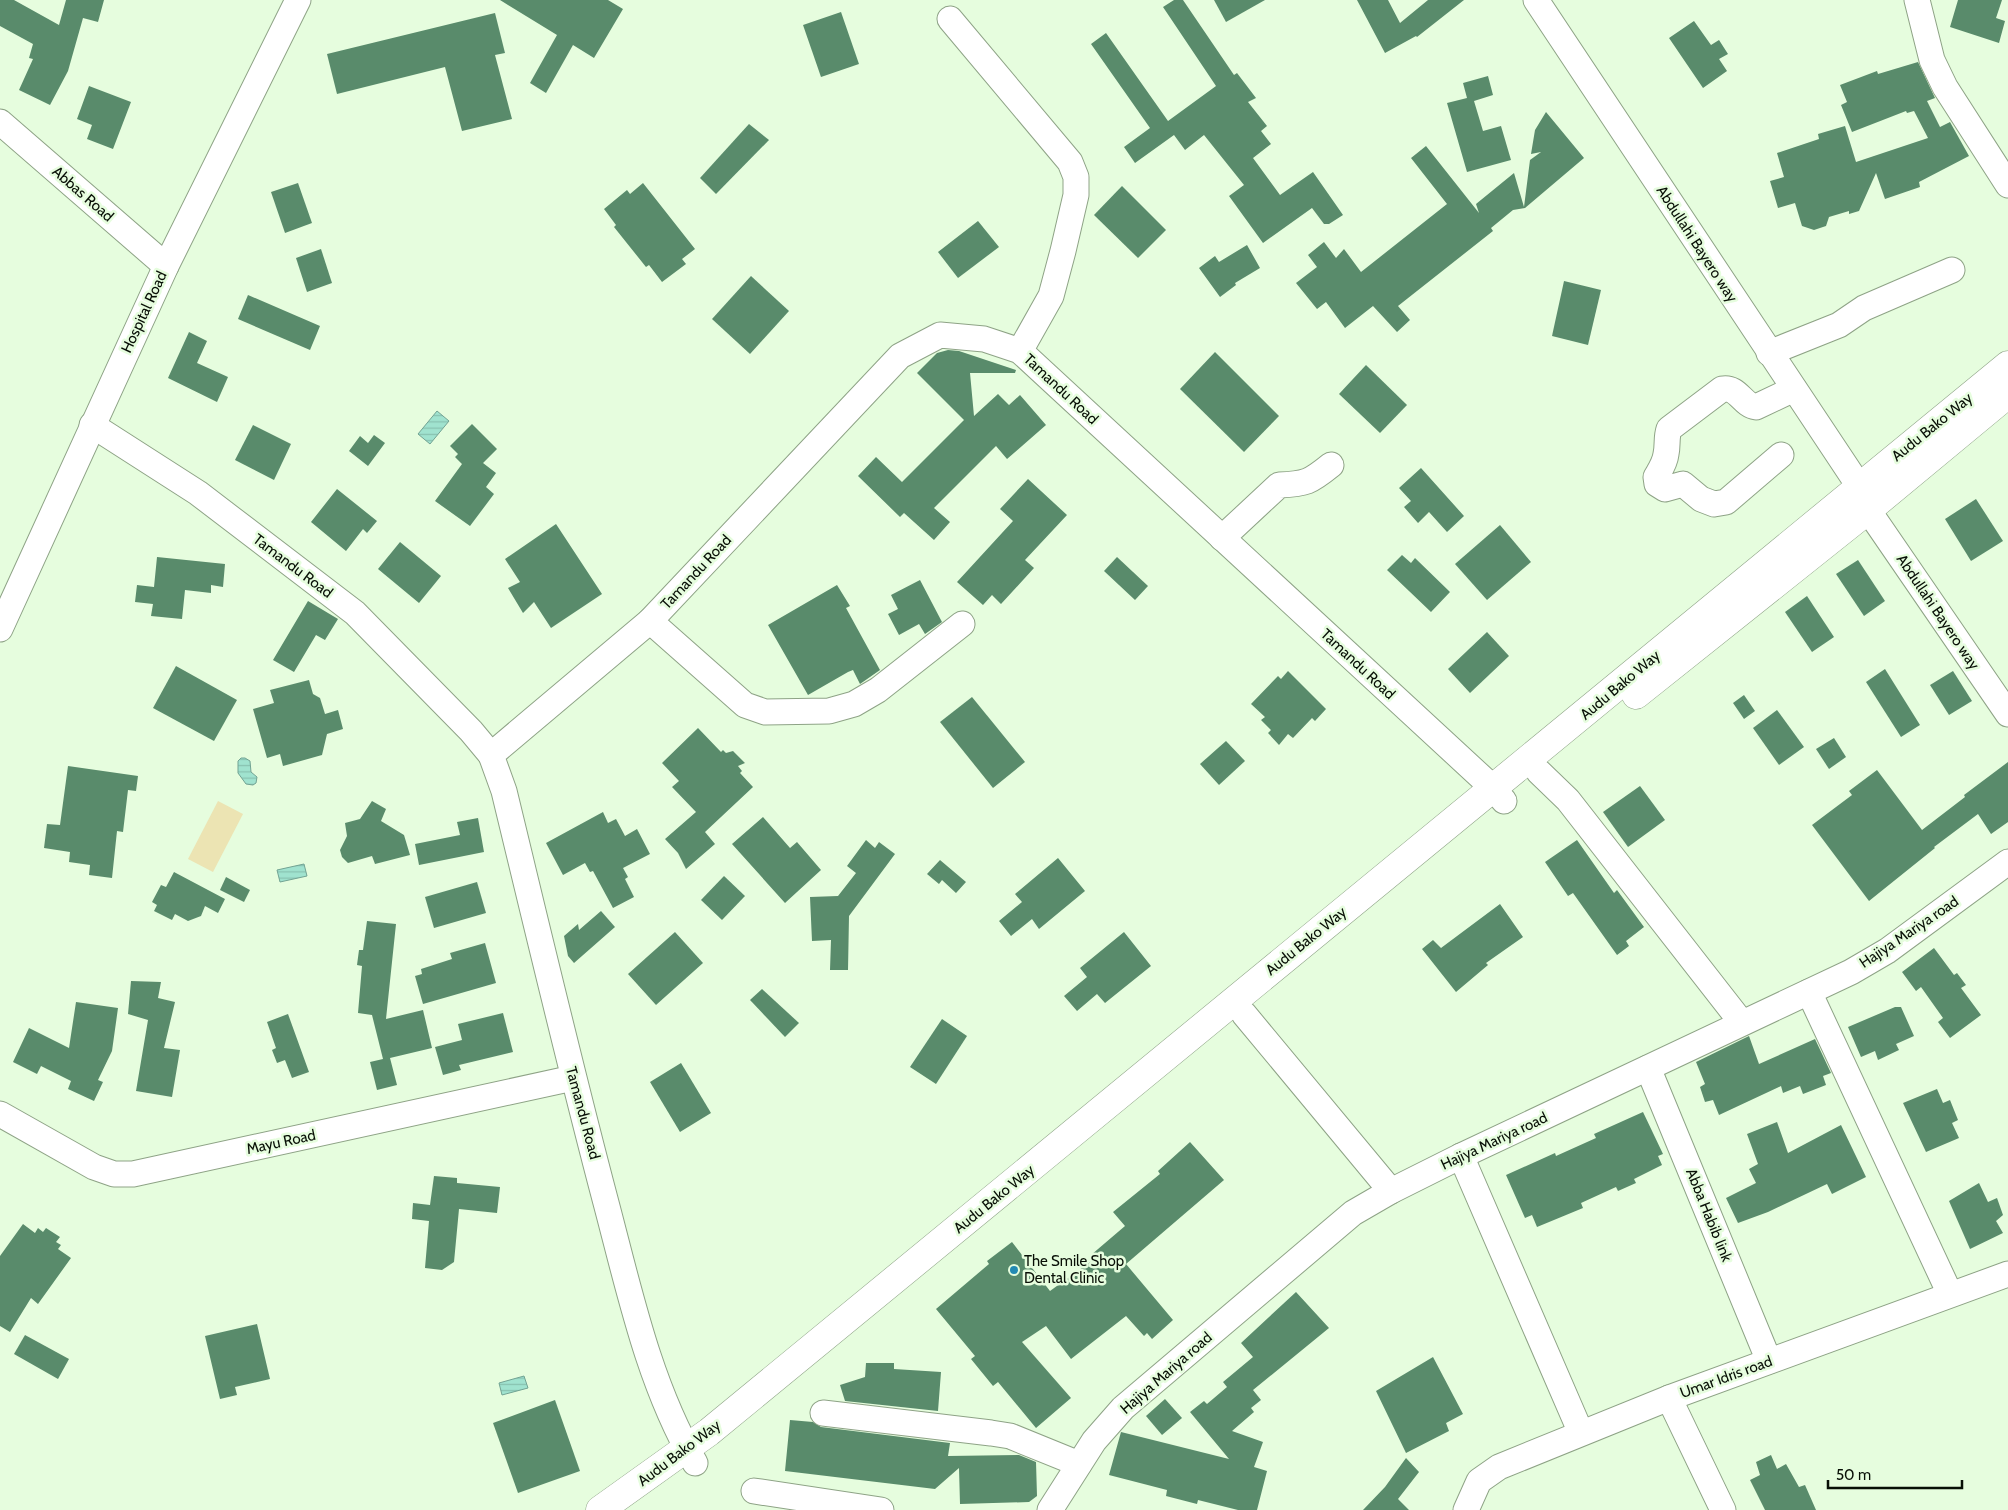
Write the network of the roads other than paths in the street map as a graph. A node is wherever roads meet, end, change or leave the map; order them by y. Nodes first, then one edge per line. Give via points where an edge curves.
1 (298, 0) edge
2 (1536, 0) edge
3 (1917, 0) edge
4 (950, 19) dead end
5 (0, 122) edge
6 (2008, 185) edge
7 (166, 266) junction
8 (1952, 270) dead end
9 (1020, 351) junction
10 (1769, 353) junction
11 (2008, 365) edge
12 (1794, 389) junction
13 (2008, 394) edge
14 (92, 425) junction
15 (1781, 455) dead end
16 (1331, 465) dead end
17 (1864, 498) junction
18 (1222, 538) junction
19 (650, 621) junction
20 (962, 624) dead end
21 (0, 629) edge
22 (2008, 714) edge
23 (491, 755) junction
24 (1539, 772) junction
25 (1499, 794) junction
26 (2008, 862) edge
27 (1809, 992) junction
28 (1244, 1014) junction
29 (1742, 1023) junction
30 (1648, 1068) junction
31 (573, 1078) junction
32 (0, 1114) edge
33 (1461, 1156) junction
34 (1391, 1190) junction
35 (2008, 1274) edge
36 (1950, 1294) junction
37 (1769, 1361) junction
38 (1669, 1398) junction
39 (823, 1413) dead end
40 (1581, 1433) junction
41 (691, 1456) junction
42 (1079, 1464) junction
43 (754, 1491) dead end
44 (600, 1510) edge
45 (632, 1510) edge
46 (882, 1510) edge
47 (1050, 1510) edge
48 (1466, 1510) edge
49 (1723, 1510) edge

1 - 7 street, Hospital Road
2 - 10 street, Abdullahi Bayero way
3 - 6 street via 1932,60 1945,87
4 - 9 street via 1070,162 1076,177 1076,195 1051,296
5 - 7 street, Abbas Road
7 - 14 street, Hospital Road
8 - 10 street via 1864,308 1839,325
9 - 18 street, Tamandu Road
9 - 19 street, Tamandu Road via 984,339 940,335 900,356
10 - 12 street, Abdullahi Bayero way
11 - 17 main road, Audu Bako Way
12 - 15 street via 1756,407 1734,391 1722,389 1669,429 1667,452 1656,477 1657,484 1665,489 1683,484 1701,499 1714,504 1726,502
12 - 17 street, Abdullahi Bayero way
13 - 17 main road, Audu Bako Way
14 - 21 street, Hospital Road
14 - 23 street, Tamandu Road via 198,493 355,613
16 - 18 street via 1311,481 1279,485
17 - 22 street, Abdullahi Bayero way
17 - 24 main road, Audu Bako Way
17 - 25 main road, Audu Bako Way
18 - 25 street, Tamandu Road
19 - 20 street via 745,705 765,712 829,711 854,704 878,690
19 - 23 street, Tamandu Road
23 - 31 street, Tamandu Road via 504,791
24 - 25 main road, Audu Bako Way
24 - 29 street via 1568,800
25 - 28 main road, Audu Bako Way
25 - 41 main road, Audu Bako Way via 709,1432
26 - 27 street, Hajiya Mariya road via 1886,951
27 - 29 street, Hajiya Mariya road
27 - 36 street
28 - 34 street
28 - 41 main road, Audu Bako Way
29 - 30 street, Hajiya Mariya road
30 - 33 street, Hajiya Mariya road
30 - 37 street, Abba Habib link
31 - 32 street, Mayu Road via 133,1174 114,1174 94,1168
31 - 41 street, Tamandu Road via 640,1333 662,1393
33 - 34 street, Hajiya Mariya road
33 - 40 street
34 - 42 street, Hajiya Mariya road via 1353,1213 1123,1408
35 - 36 street, Umar Idris road
36 - 37 street, Umar Idris road
37 - 38 street, Umar Idris road
38 - 40 street, Umar Idris road
38 - 49 street
39 - 42 street via 991,1432 1010,1436
40 - 48 street, Umar Idris road via 1499,1467 1479,1482
41 - 44 main road, Audu Bako Way
41 - 45 main road, Audu Bako Way
42 - 47 street, Hajiya Mariya road
43 - 46 street

